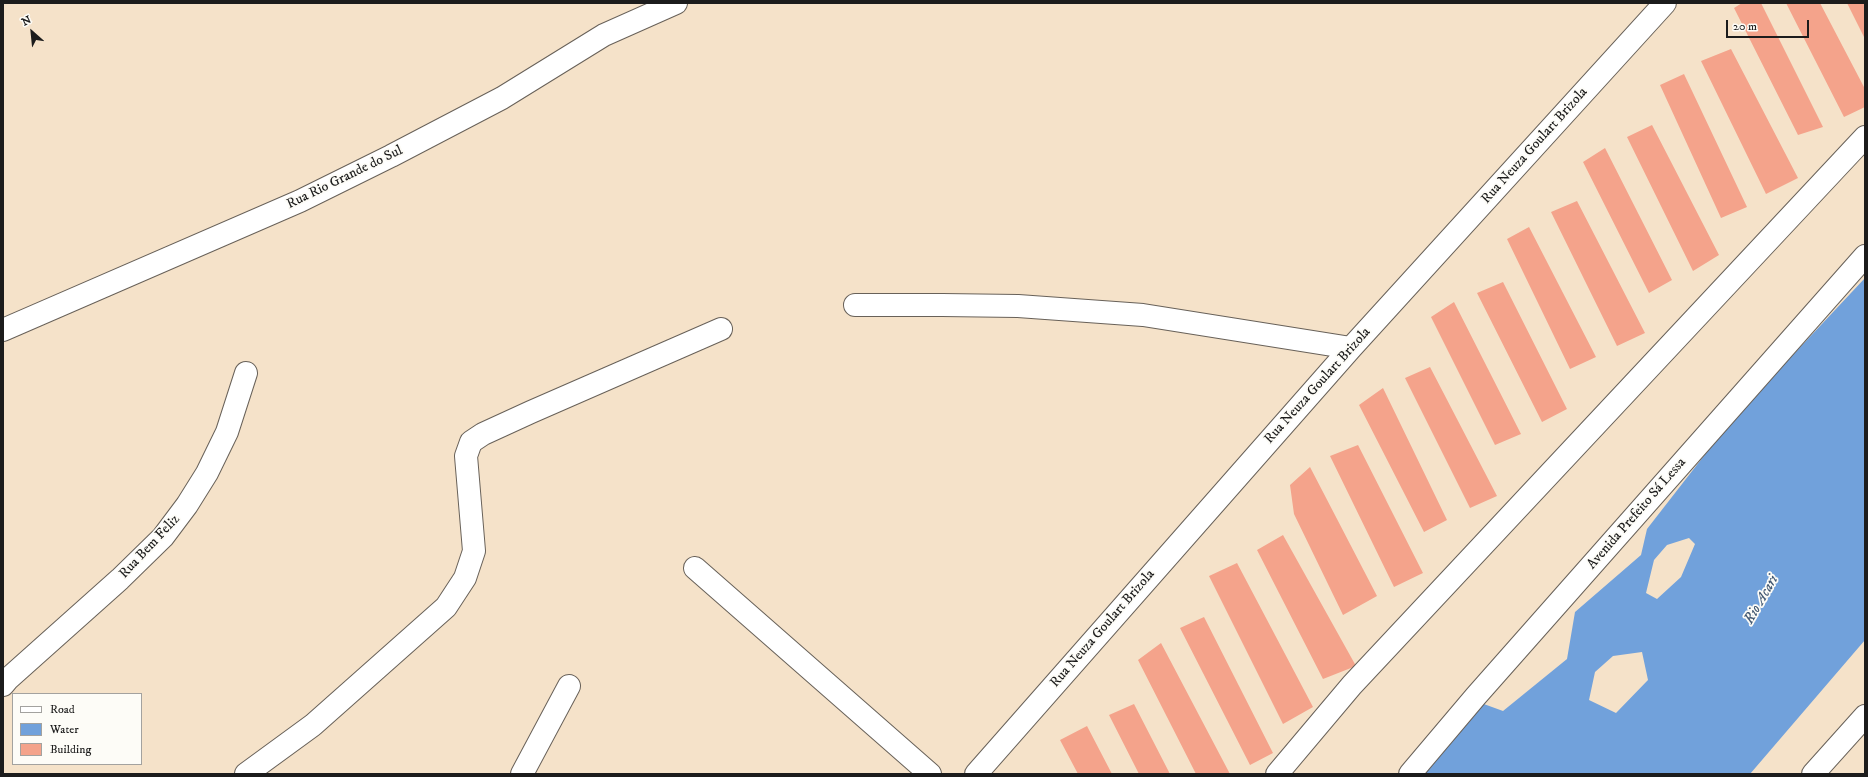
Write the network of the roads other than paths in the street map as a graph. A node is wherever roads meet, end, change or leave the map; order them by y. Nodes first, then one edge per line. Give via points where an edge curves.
1 (676, 3) edge
2 (1665, 3) edge
3 (1865, 137) edge
4 (1865, 256) edge
5 (855, 306) dead end
6 (721, 329) dead end
7 (3, 330) edge
8 (1351, 348) junction
9 (246, 373) dead end
10 (695, 568) dead end
11 (3, 685) edge
12 (569, 686) dead end
13 (1865, 716) edge
14 (246, 774) edge
15 (522, 774) edge
16 (930, 774) edge
17 (976, 774) edge
18 (1277, 774) edge
19 (1410, 774) edge
20 (1813, 774) edge

1 - 7 street, Rua Rio Grande do Sul via 604,35 502,98 307,197
2 - 8 street, Rua Neuza Goulart Brizola
3 - 18 street via 1352,685
4 - 19 street, Avenida Prefeito Sá Lessa via 1481,690
5 - 8 street via 1018,306 1143,315
6 - 14 street via 482,434 471,442 466,456 474,551 466,578 446,607 313,725
8 - 17 street, Rua Neuza Goulart Brizola
9 - 11 street, Rua Bem Feliz via 227,432 208,474 183,511 162,537 125,574
10 - 16 street
12 - 15 street
13 - 20 street

